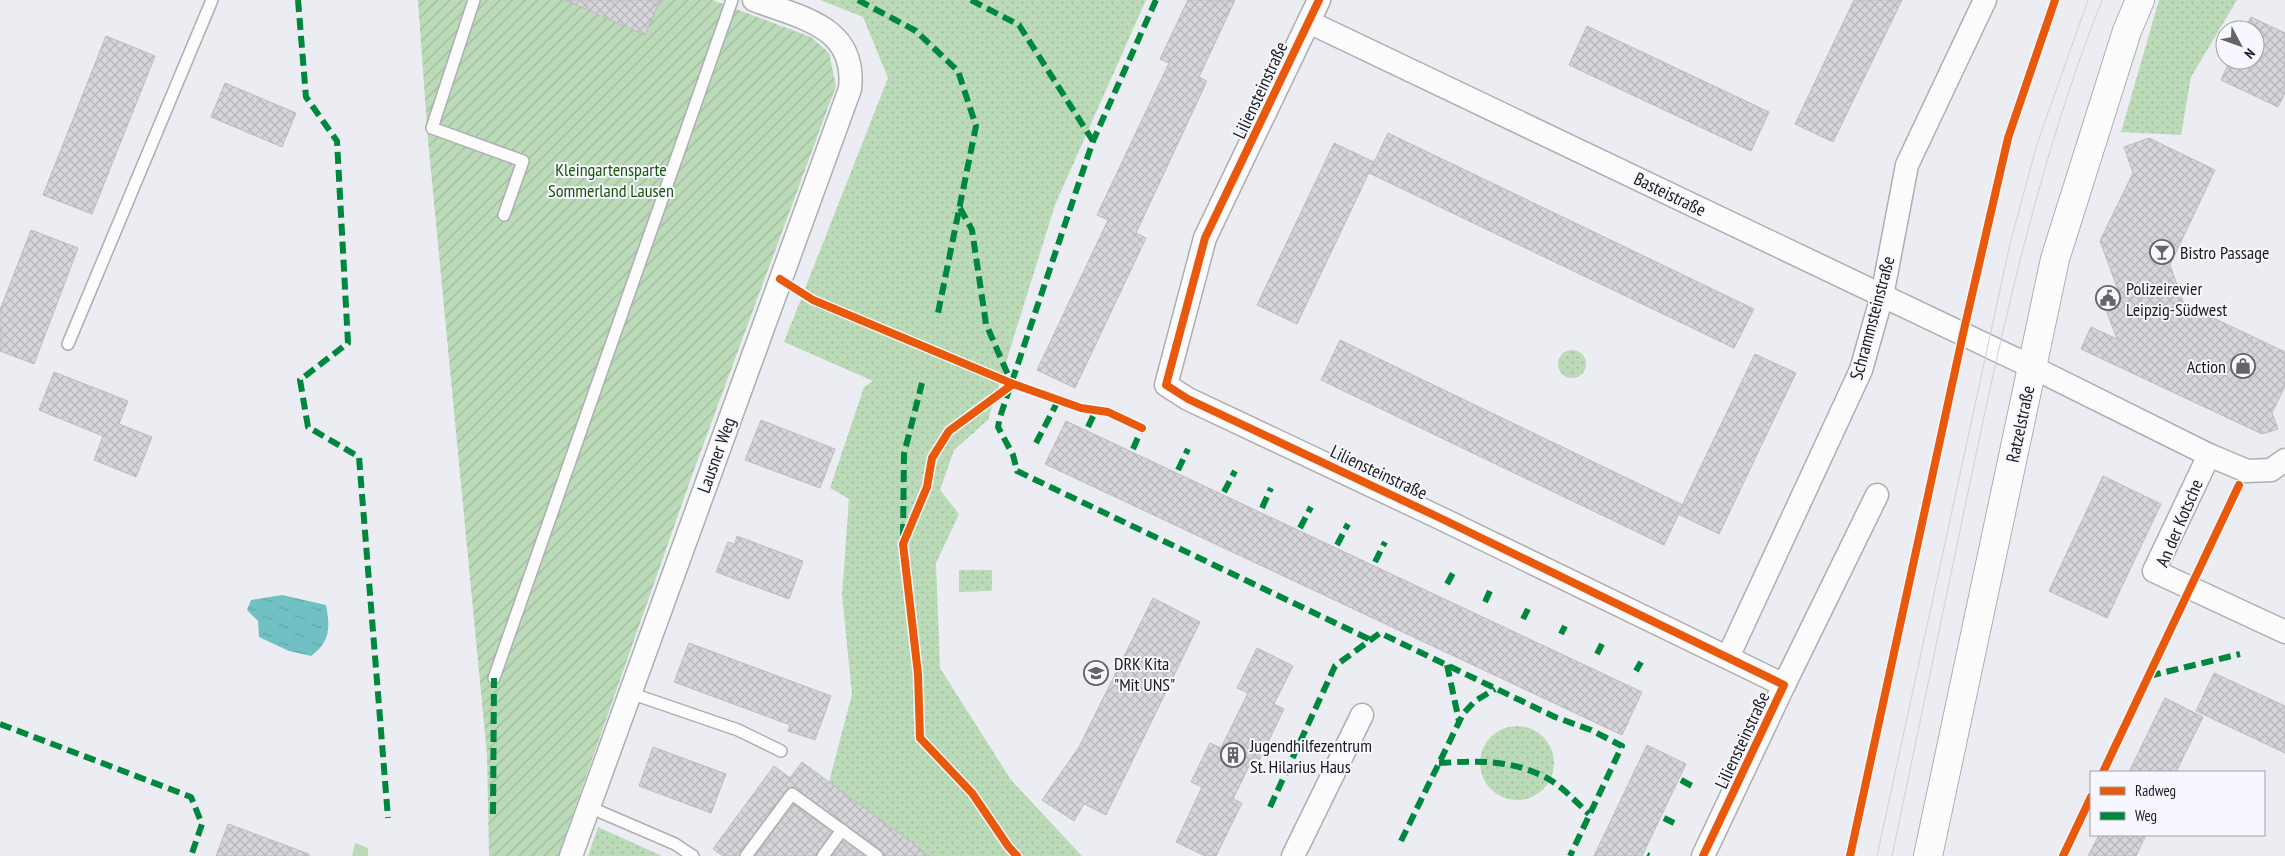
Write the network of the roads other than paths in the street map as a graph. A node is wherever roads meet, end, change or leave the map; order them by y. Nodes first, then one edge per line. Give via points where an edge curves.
1 (212, 0) edge
2 (474, 0) edge
3 (732, 0) edge
4 (754, 0) edge
5 (1319, 0) edge
6 (1985, 0) edge
7 (2140, 0) edge
8 (1308, 22) junction
9 (504, 215) dead end
10 (1882, 296) junction
11 (68, 344) dead end
12 (2032, 367) junction
13 (2208, 455) junction
14 (2285, 460) edge
15 (1877, 495) dead end
16 (2285, 632) edge
17 (1728, 656) junction
18 (494, 678) dead end
19 (1784, 685) junction
20 (630, 693) junction
21 (1362, 715) dead end
22 (781, 751) dead end
23 (589, 807) junction
24 (842, 830) junction
25 (571, 856) edge
26 (693, 856) edge
27 (746, 856) edge
28 (823, 856) edge
29 (877, 856) edge
30 (1293, 856) edge
31 (1703, 856) edge
32 (1928, 856) edge

1 - 11 lane
2 - 9 lane via 432,128 523,161
3 - 18 lane
4 - 20 street, Lausner Weg via 820,25 835,37 846,52 852,72 850,89
5 - 8 street, Liliensteinstraße
6 - 10 street, Schrammsteinstraße via 1907,165
7 - 12 main road, Ratzelstraße via 2126,31 2055,259
8 - 10 street, Basteistraße
8 - 17 street, Liliensteinstraße via 1205,238 1166,385 1188,399
10 - 12 street, Basteistraße
10 - 17 street, Schrammsteinstraße via 1861,370
12 - 13 street
12 - 32 main road, Ratzelstraße
13 - 14 street via 2246,471 2271,470
13 - 16 street, An der Kotsche via 2154,571
15 - 19 street
17 - 19 street, Liliensteinstraße
19 - 31 street, Liliensteinstraße
20 - 22 lane via 738,730
20 - 23 street, Lausner Weg
21 - 30 street
23 - 25 street, Lausner Weg
23 - 26 lane via 675,844
24 - 27 lane via 792,794
24 - 28 lane
24 - 29 lane

